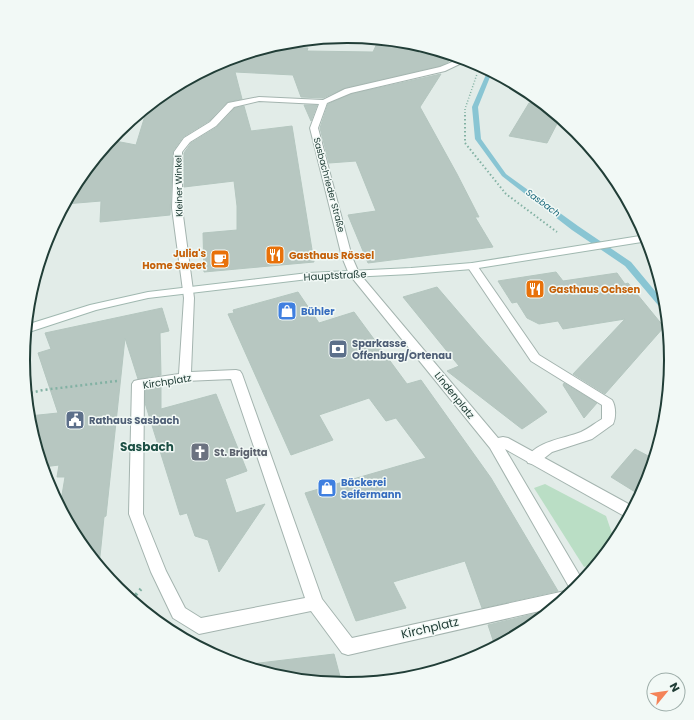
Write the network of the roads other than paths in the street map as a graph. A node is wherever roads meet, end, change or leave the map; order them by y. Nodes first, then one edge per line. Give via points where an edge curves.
1 (456, 63) edge
2 (324, 102) junction
3 (641, 241) edge
4 (472, 266) junction
5 (354, 274) junction
6 (188, 289) junction
7 (32, 327) edge
8 (185, 377) junction
9 (495, 444) junction
10 (533, 459) junction
11 (626, 510) edge
12 (574, 581) edge
13 (553, 601) edge
14 (315, 603) junction

1 - 2 street via 442,69 348,91
2 - 5 street, Sasbachrieder Straße via 314,128
2 - 6 street, Kleiner Winkel via 246,100 231,105 213,124 186,140 178,152 177,208
3 - 4 street, Hauptstraße
4 - 5 street, Hauptstraße
4 - 10 street via 535,358 608,403 608,421 587,435 547,448
5 - 6 street, Hauptstraße
5 - 9 street, Lindenplatz
6 - 7 street, Hauptstraße via 94,307
6 - 8 street, Kleiner Winkel
8 - 14 street, Kirchplatz via 236,374
8 - 14 street, Kirchplatz via 138,384 136,514 159,572 179,613 199,626
9 - 10 street via 502,442
9 - 12 street, Lindenplatz
10 - 11 street
13 - 14 street, Kirchplatz via 348,646

